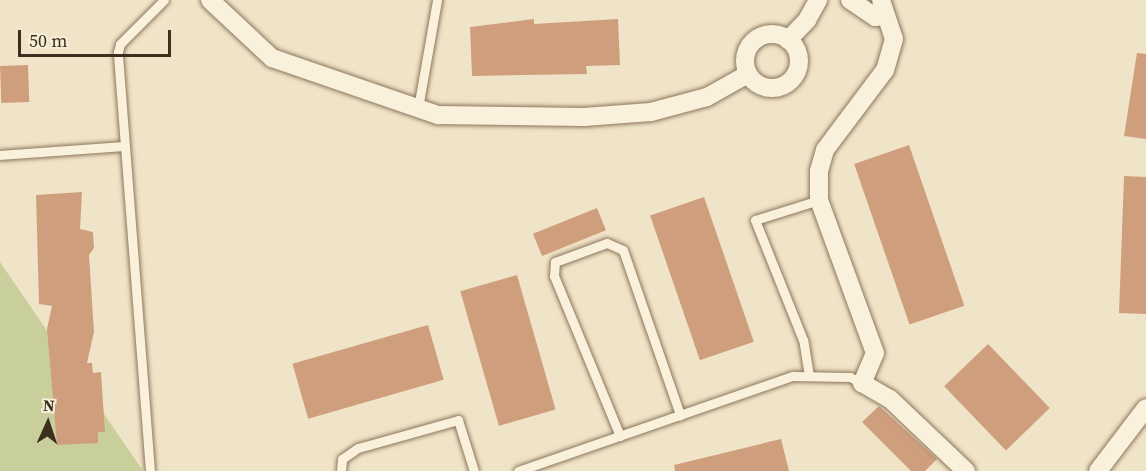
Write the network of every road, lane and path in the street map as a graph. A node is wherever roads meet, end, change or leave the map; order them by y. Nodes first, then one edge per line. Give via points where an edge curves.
1 (164, 0) edge
2 (210, 0) edge
3 (437, 0) edge
4 (818, 0) edge
5 (850, 0) edge
6 (883, 8) edge
7 (789, 40) junction
8 (748, 74) junction
9 (418, 108) junction
10 (123, 146) junction
11 (0, 155) edge
12 (819, 200) junction
13 (809, 376) junction
14 (862, 383) junction
15 (1146, 408) edge
16 (680, 415) junction
17 (620, 436) junction
18 (150, 471) edge
19 (341, 471) edge
20 (474, 471) edge
21 (518, 471) edge
22 (966, 471) edge
23 (1098, 471) edge

1 - 10 lane via 120,44
2 - 9 street via 272,58
3 - 9 lane
4 - 7 street
5 - 6 street via 874,16
6 - 12 street via 894,39 885,70 825,150 819,171
7 - 8 street via 776,32 754,39 744,57
7 - 8 street via 795,43 801,64 790,84 769,89
8 - 9 street via 707,97 651,112 584,117 450,115
10 - 11 lane
10 - 18 lane
12 - 13 lane via 755,220 803,340
12 - 14 street via 875,353
13 - 14 lane via 850,377
13 - 16 lane via 793,376
14 - 22 street via 890,399
15 - 23 street
16 - 17 lane
16 - 17 lane via 623,250 607,243 555,262 554,276
17 - 21 lane
19 - 20 lane via 342,459 358,448 458,420

